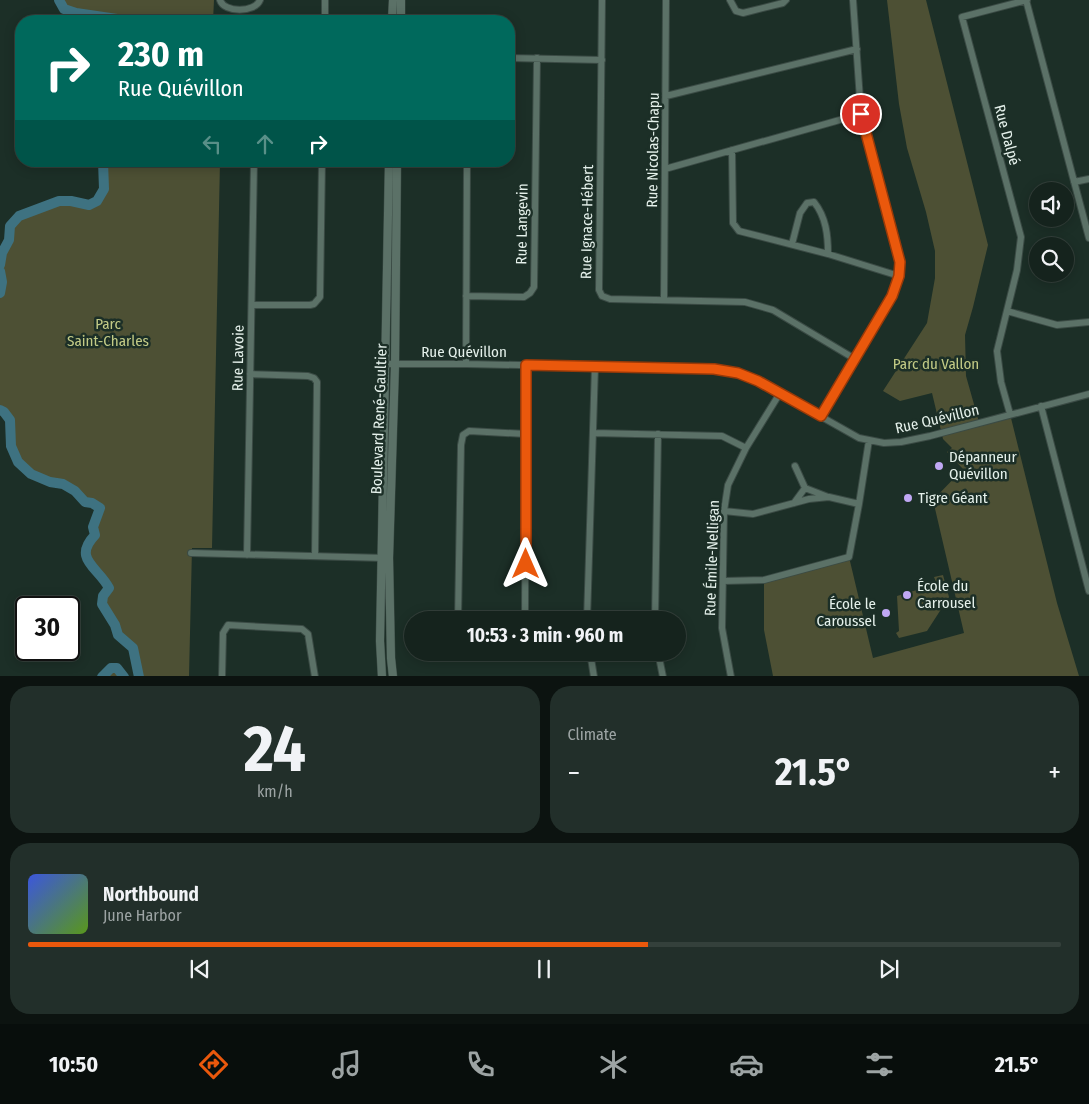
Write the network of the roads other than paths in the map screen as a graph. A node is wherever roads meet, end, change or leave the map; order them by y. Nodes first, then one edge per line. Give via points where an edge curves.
1 (220, 0) edge
2 (260, 0) edge
3 (325, 0) edge
4 (392, 0) edge
5 (401, 0) edge
6 (602, 0) edge
7 (666, 0) edge
8 (730, 0) edge
9 (786, 0) edge
10 (853, 0) edge
11 (1027, 0) edge
12 (325, 15) edge
13 (392, 15) edge
14 (401, 15) edge
15 (857, 49) junction
16 (515, 58) edge
17 (537, 58) junction
18 (602, 60) junction
19 (666, 96) junction
20 (861, 114) junction
21 (732, 150) junction
22 (254, 167) edge
23 (322, 167) edge
24 (389, 167) edge
25 (397, 167) edge
26 (467, 167) edge
27 (665, 169) junction
28 (1089, 179) edge
29 (1074, 182) junction
30 (1089, 238) edge
31 (792, 244) junction
32 (828, 254) junction
33 (899, 276) junction
34 (466, 296) junction
35 (664, 300) junction
36 (252, 305) junction
37 (1007, 311) junction
38 (1089, 322) edge
39 (855, 359) junction
40 (386, 364) junction
41 (395, 364) junction
42 (466, 364) junction
43 (526, 365) junction
44 (595, 366) junction
45 (250, 374) junction
46 (780, 393) junction
47 (1089, 394) edge
48 (1041, 406) junction
49 (1010, 414) junction
50 (821, 416) junction
51 (593, 433) junction
52 (526, 434) junction
53 (658, 434) junction
54 (869, 440) junction
55 (746, 448) junction
56 (796, 466) dead end
57 (805, 488) junction
58 (829, 497) junction
59 (794, 503) junction
60 (860, 504) junction
61 (724, 511) junction
62 (191, 553) dead end
63 (247, 555) junction
64 (315, 556) junction
65 (385, 558) junction
66 (723, 581) junction
67 (1089, 591) edge
68 (458, 611) edge
69 (525, 611) edge
70 (587, 611) edge
71 (655, 611) edge
72 (592, 661) edge
73 (660, 661) edge
74 (222, 676) edge
75 (315, 676) edge
76 (382, 676) edge
77 (393, 676) edge
78 (594, 676) edge
79 (663, 676) edge
80 (731, 676) edge

1 - 2 street via 228,8 251,9
3 - 12 street
4 - 13 street
5 - 14 street
6 - 18 street, Rue Ignace-Hébert
7 - 19 street, Rue Nicolas-Chapu
8 - 9 street via 736,11 743,13
10 - 15 street
11 - 29 street
11 - 37 street, Rue Dalpé via 962,17 1021,237
15 - 19 street
15 - 20 street
16 - 17 street
17 - 18 street
17 - 34 street, Rue Langevin via 534,287 524,297
18 - 35 street, Rue Ignace-Hébert via 599,290 610,300
19 - 27 street, Rue Nicolas-Chapu
20 - 21 street
20 - 33 street via 900,262
21 - 27 street
21 - 31 street via 733,226 747,234
22 - 36 street, Rue Lavoie
23 - 36 street via 320,297 310,305
24 - 40 street, Boulevard René-Gaultier
25 - 41 street, Boulevard René-Gaultier
26 - 34 street
27 - 35 street, Rue Nicolas-Chapu
28 - 29 street
29 - 30 street
31 - 32 street
31 - 32 street via 800,213 807,202 814,202 828,236
32 - 33 street
33 - 39 street via 892,296
34 - 42 street
35 - 39 street, Rue Ignace-Hébert via 745,302 773,310
36 - 45 street, Rue Lavoie
37 - 38 street via 1056,325
37 - 49 street, Rue Dalpé via 997,351
39 - 50 street
40 - 41 street, Rue Quévillon
40 - 65 street, Boulevard René-Gaultier
41 - 42 street, Rue Quévillon
41 - 65 street, Boulevard René-Gaultier
42 - 43 street, Rue Quévillon
43 - 44 street, Rue Quévillon
43 - 52 street
44 - 46 street, Rue Quévillon via 714,369 738,373
44 - 51 street
45 - 63 street, Rue Lavoie
45 - 64 street via 308,376 317,382
46 - 50 street, Rue Quévillon
46 - 55 street, Rue Émile-Nelligan
47 - 48 street, Rue Quévillon
48 - 49 street, Rue Quévillon
48 - 67 street
49 - 54 street, Rue Quévillon via 901,442
50 - 54 street, Rue Quévillon
51 - 53 street
51 - 70 street
52 - 68 street via 469,432 463,435
52 - 69 street
53 - 55 street via 722,436
53 - 71 street
54 - 60 street
55 - 61 street, Rue Émile-Nelligan via 728,485
56 - 57 street
57 - 58 street
57 - 59 street
58 - 59 street
58 - 60 street
59 - 61 street via 753,514
60 - 66 street via 849,557 764,580
61 - 66 street, Rue Émile-Nelligan
62 - 63 street
63 - 64 street
64 - 65 street
65 - 76 street, Boulevard René-Gaultier via 380,641
65 - 77 street, Boulevard René-Gaultier
66 - 80 street, Rue Émile-Nelligan via 722,628
72 - 78 street
73 - 79 street
74 - 75 street via 223,633 228,625 302,629 308,634

